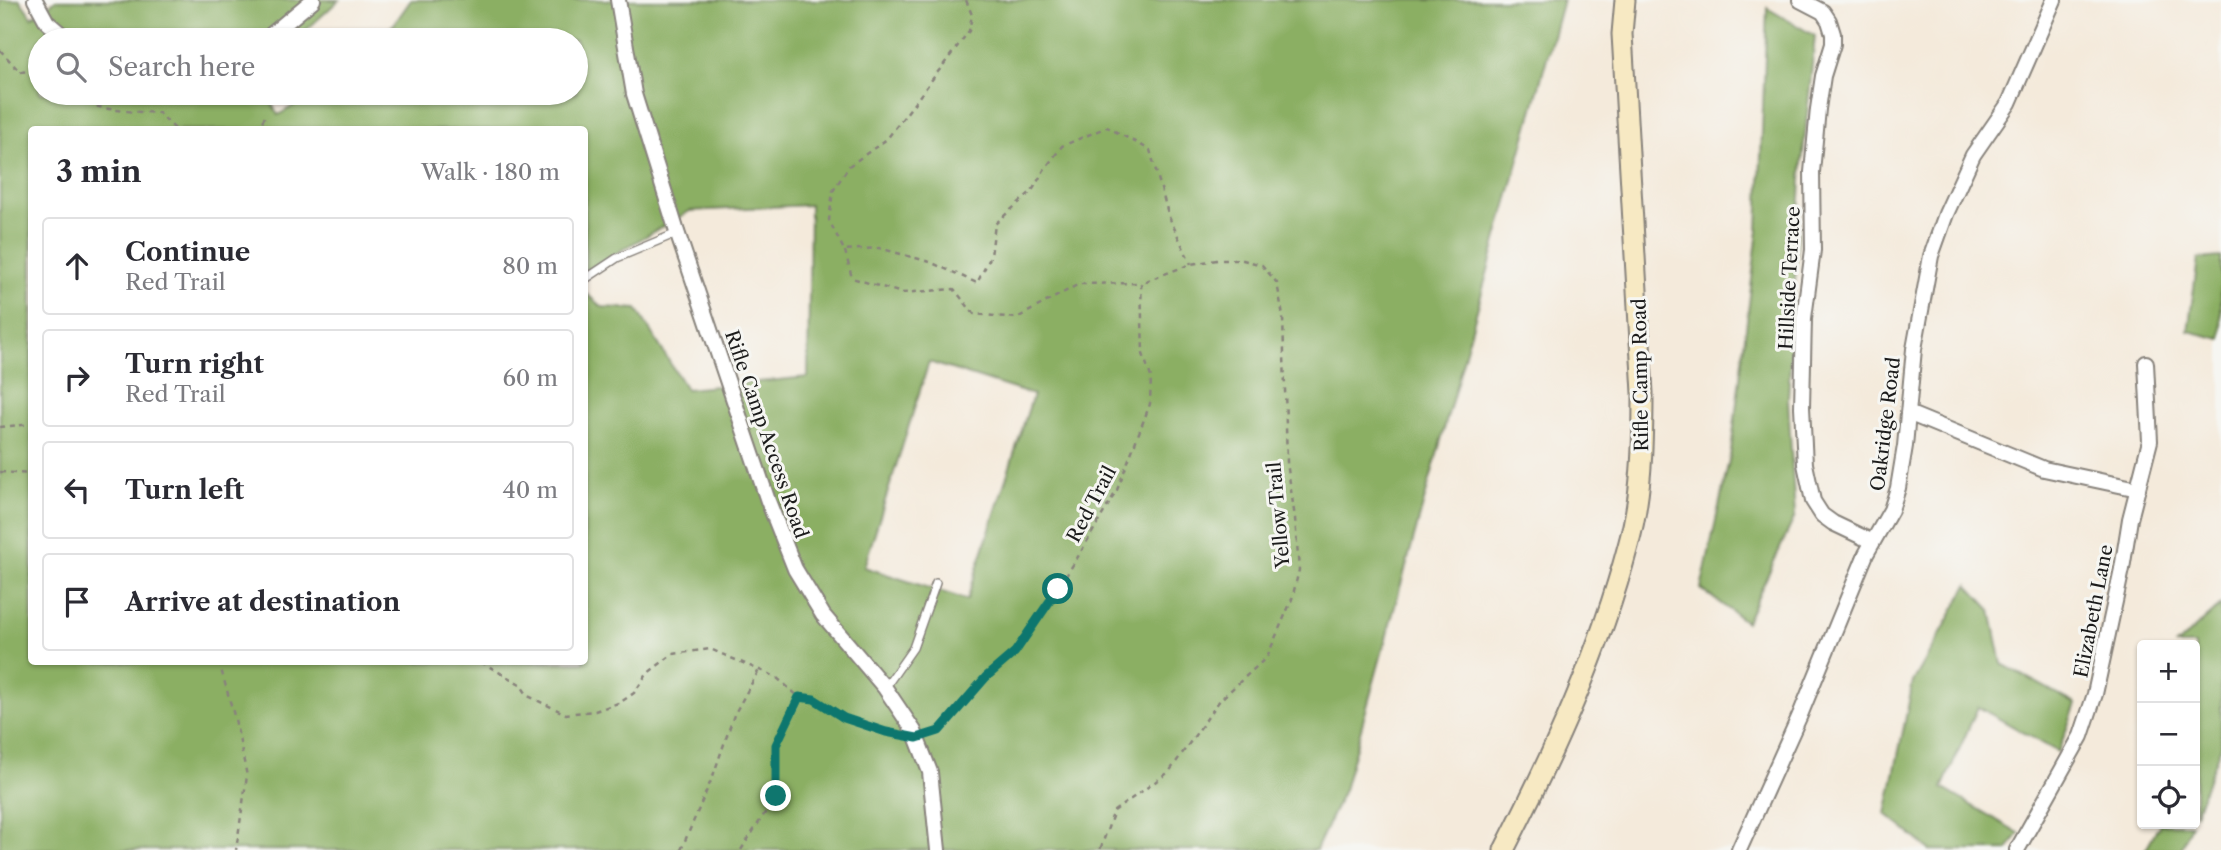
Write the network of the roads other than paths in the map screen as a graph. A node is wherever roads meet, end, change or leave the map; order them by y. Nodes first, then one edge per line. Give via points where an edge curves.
1 (35, 0) edge
2 (313, 0) edge
3 (618, 0) edge
4 (1625, 0) edge
5 (1800, 0) edge
6 (2054, 0) edge
7 (1816, 3) edge
8 (54, 28) edge
9 (279, 28) edge
10 (677, 232) junction
11 (588, 277) edge
12 (2146, 363) dead end
13 (1908, 413) junction
14 (2138, 489) junction
15 (1873, 542) junction
16 (936, 583) dead end
17 (885, 688) junction
18 (939, 850) edge
19 (1504, 850) edge
20 (1739, 850) edge
21 (2017, 850) edge

1 - 8 street
2 - 9 street
3 - 10 street, Rifle Camp Access Road via 635,94
4 - 19 street, Rifle Camp Road via 1622,34 1643,393 1638,495 1629,545 1573,707
5 - 7 street, Hillside Terrace
6 - 13 street, Oakridge Road via 2009,103 1973,155 1931,256
7 - 15 street, Hillside Terrace via 1829,21 1833,44 1823,76 1812,172 1813,250 1804,318 1805,464 1813,500 1822,515
10 - 11 lane via 617,258
10 - 17 street, Rifle Camp Access Road via 795,569 823,615
12 - 14 street, Elizabeth Lane via 2150,441
13 - 14 street via 2044,470
13 - 15 street, Oakridge Road via 1898,488 1892,510
14 - 21 street, Elizabeth Lane via 2095,694 2081,736
15 - 20 street, Oakridge Road
16 - 17 lane via 913,648
17 - 18 street, Rifle Camp Access Road via 917,738 930,772

